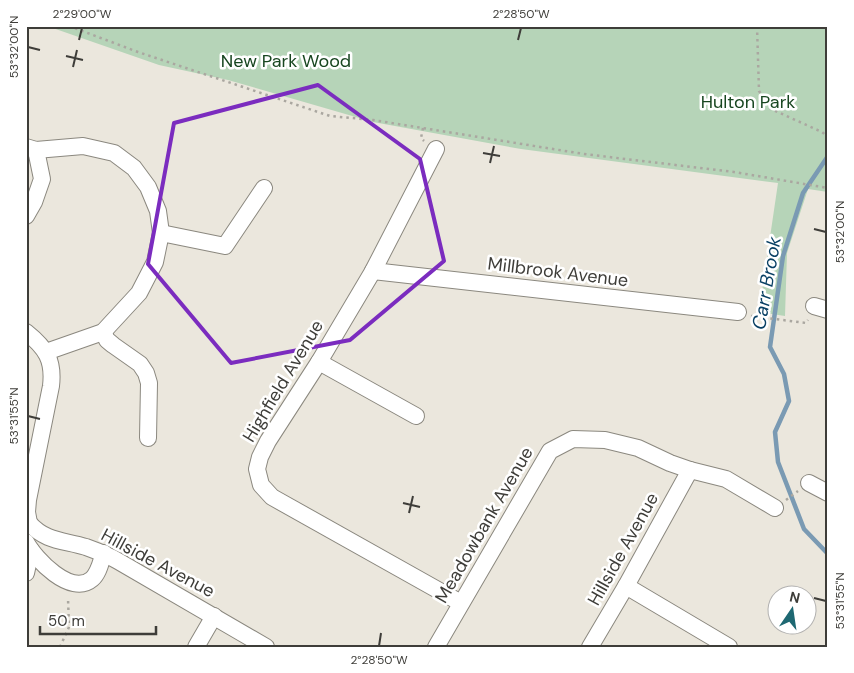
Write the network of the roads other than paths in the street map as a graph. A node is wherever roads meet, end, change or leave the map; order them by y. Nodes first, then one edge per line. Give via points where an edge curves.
1 (31, 148) edge
2 (436, 149) dead end
3 (264, 188) dead end
4 (26, 216) edge
5 (161, 233) junction
6 (373, 270) junction
7 (738, 312) road end
8 (26, 332) edge
9 (103, 332) junction
10 (46, 352) junction
11 (319, 362) junction
12 (416, 416) dead end
13 (148, 438) dead end
14 (690, 470) junction
15 (804, 487) road end
16 (828, 493) edge
17 (779, 506) road end
18 (28, 525) edge
19 (29, 546) edge
20 (104, 553) junction
21 (26, 573) edge
22 (626, 586) junction
23 (461, 603) junction
24 (214, 616) junction
25 (196, 647) edge
26 (266, 647) edge
27 (436, 647) edge
28 (590, 647) edge
29 (730, 647) edge

1 - 4 street via 42,179
1 - 5 street via 83,146 114,153 134,168 148,186 158,210
2 - 6 street, Highfield Avenue
3 - 5 street via 225,246
5 - 9 street via 155,262 139,293
6 - 7 street, Millbrook Avenue
6 - 11 street, Highfield Avenue
8 - 10 street
9 - 10 street
9 - 13 street via 113,345 140,364 146,374 149,383 142,415
10 - 18 street via 51,365 51,386 28,500
11 - 12 street
11 - 23 street, Highfield Avenue via 260,457 257,469 261,485 272,497
14 - 17 street, Meadowbank Avenue via 726,479
14 - 22 street, Hillside Avenue
14 - 23 street, Meadowbank Avenue via 638,448 605,440 573,439 550,451
15 - 16 street
18 - 20 street, Hillside Avenue via 48,538
19 - 20 street via 56,575 75,584 92,579
19 - 21 street
20 - 24 street, Hillside Avenue
22 - 28 street, Hillside Avenue
22 - 29 street
23 - 27 street, Meadowbank Avenue
24 - 25 street
24 - 26 street, Hillside Avenue

